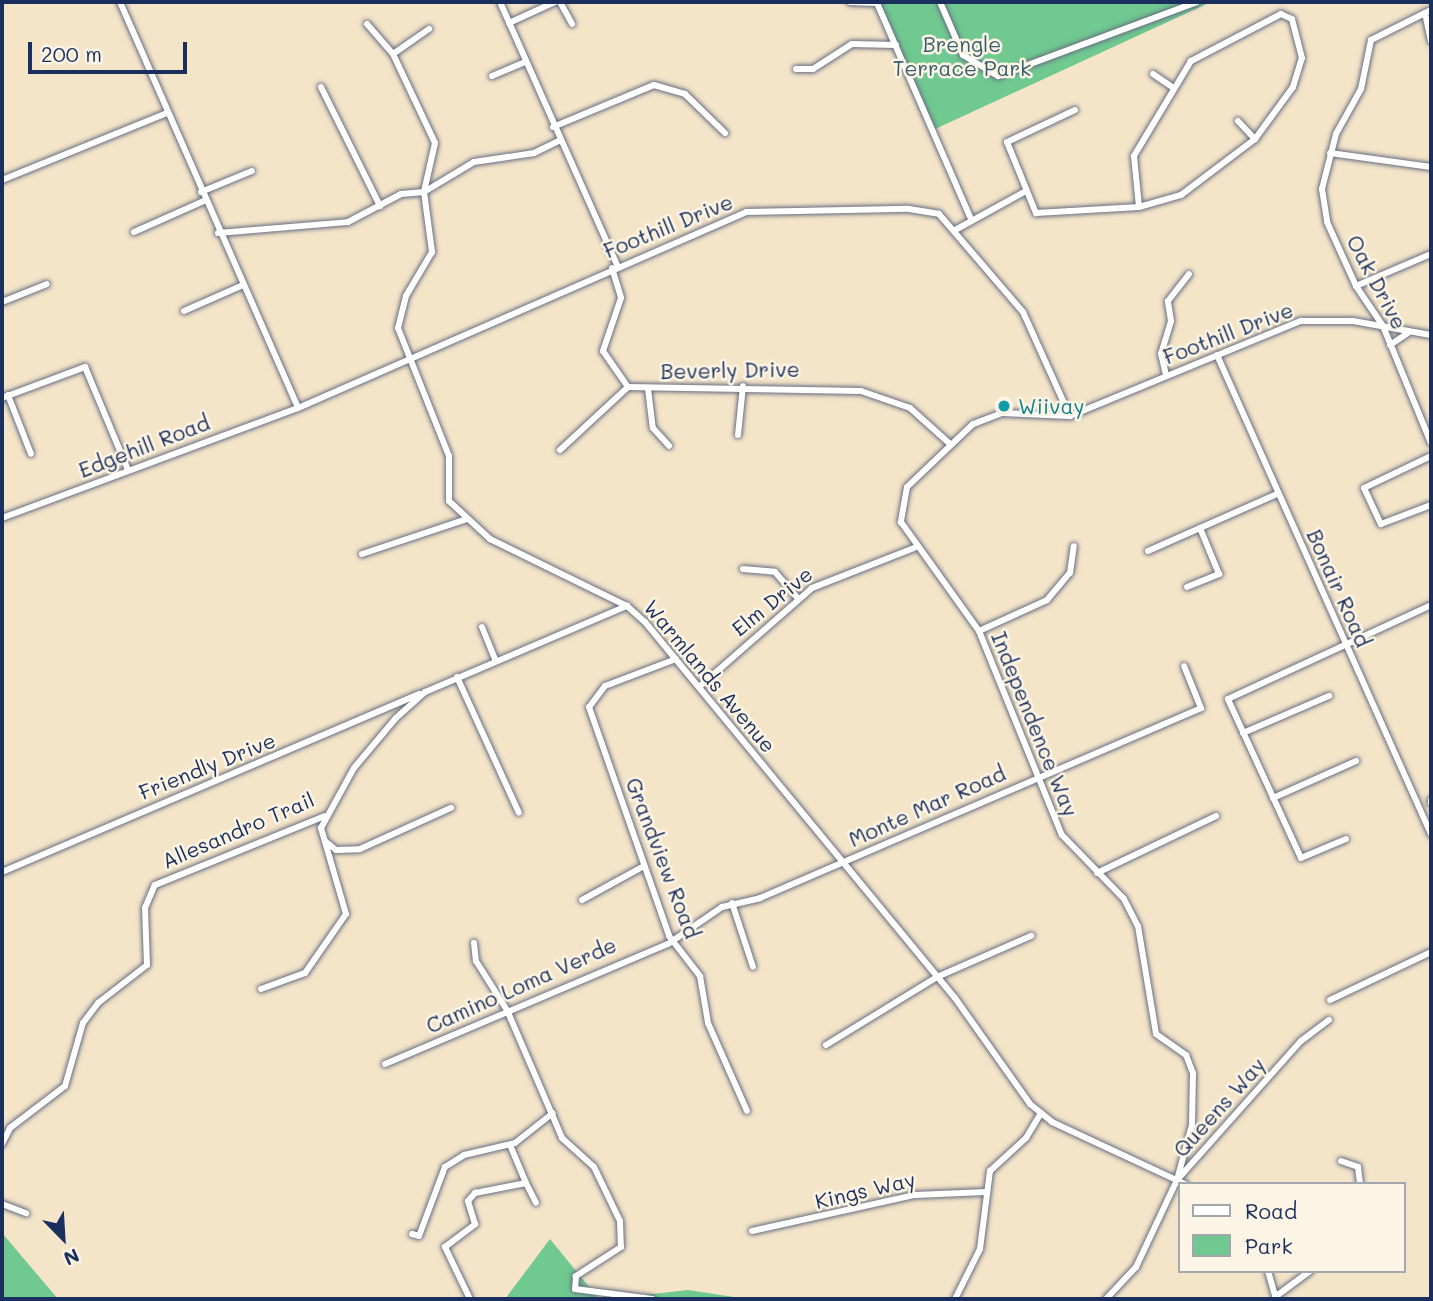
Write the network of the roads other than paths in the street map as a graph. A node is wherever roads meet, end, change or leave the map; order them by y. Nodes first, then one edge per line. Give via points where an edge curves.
1 (120, 2) edge
2 (500, 2) edge
3 (558, 2) edge
4 (849, 2) edge
5 (940, 2) edge
6 (1197, 2) edge
7 (1428, 11) edge
8 (509, 23) junction
9 (367, 24) dead end
10 (572, 24) dead end
11 (429, 29) dead end
12 (1431, 41) edge
13 (896, 45) junction
14 (393, 54) junction
15 (525, 62) junction
16 (796, 69) dead end
17 (1153, 74) dead end
18 (492, 76) dead end
19 (321, 87) dead end
20 (1174, 88) junction
21 (1075, 110) dead end
22 (167, 113) junction
23 (1238, 121) dead end
24 (553, 127) junction
25 (725, 133) dead end
26 (1255, 139) junction
27 (559, 141) junction
28 (1330, 153) junction
29 (1431, 167) edge
30 (252, 172) dead end
31 (2, 180) edge
32 (201, 192) junction
33 (424, 192) junction
34 (1024, 192) junction
35 (204, 201) junction
36 (380, 206) junction
37 (1139, 207) junction
38 (970, 217) junction
39 (957, 229) junction
40 (134, 232) dead end
41 (218, 233) junction
42 (1431, 254) edge
43 (614, 266) junction
44 (1189, 274) dead end
45 (47, 284) dead end
46 (243, 285) junction
47 (1356, 286) junction
48 (2, 302) edge
49 (184, 311) dead end
50 (1382, 326) junction
51 (1417, 332) junction
52 (1431, 335) edge
53 (1391, 345) junction
54 (1217, 355) junction
55 (409, 359) junction
56 (1166, 375) junction
57 (744, 386) junction
58 (628, 387) junction
59 (648, 388) junction
60 (5, 396) edge
61 (298, 408) junction
62 (1070, 416) junction
63 (738, 435) dead end
64 (948, 443) junction
65 (1431, 443) edge
66 (669, 446) dead end
67 (560, 450) dead end
68 (31, 454) dead end
69 (1431, 456) edge
70 (128, 470) junction
71 (1277, 494) junction
72 (1431, 505) edge
73 (2, 518) edge
74 (467, 519) junction
75 (1200, 528) junction
76 (1074, 546) dead end
77 (914, 548) junction
78 (1147, 551) dead end
79 (362, 554) dead end
80 (743, 569) dead end
81 (1186, 587) dead end
82 (798, 598) junction
83 (1431, 604) edge
84 (627, 606) junction
85 (482, 627) dead end
86 (979, 631) junction
87 (1345, 642) junction
88 (495, 659) junction
89 (676, 659) junction
90 (1184, 666) dead end
91 (457, 677) junction
92 (699, 687) junction
93 (425, 691) junction
94 (1329, 696) dead end
95 (1243, 733) junction
96 (1356, 761) dead end
97 (1037, 776) junction
98 (1273, 798) junction
99 (451, 808) dead end
100 (519, 813) dead end
101 (325, 816) junction
102 (1216, 816) dead end
103 (1431, 834) edge
104 (1346, 839) dead end
105 (323, 840) junction
106 (843, 862) junction
107 (644, 866) junction
108 (2, 872) edge
109 (1097, 873) junction
110 (582, 901) dead end
111 (732, 903) junction
112 (1031, 936) dead end
113 (474, 943) dead end
114 (672, 943) junction
115 (1431, 952) edge
116 (753, 967) dead end
117 (937, 977) junction
118 (261, 989) dead end
119 (1330, 1000) dead end
120 (507, 1010) junction
121 (1329, 1020) dead end
122 (826, 1045) dead end
123 (386, 1064) dead end
124 (747, 1111) dead end
125 (553, 1113) junction
126 (1041, 1113) junction
127 (3, 1136) edge
128 (2, 1144) edge
129 (510, 1145) junction
130 (1341, 1161) dead end
131 (1177, 1180) junction
132 (1181, 1182) edge
133 (1360, 1182) edge
134 (526, 1183) junction
135 (986, 1192) junction
136 (536, 1203) dead end
137 (2, 1204) edge
138 (26, 1213) dead end
139 (752, 1231) dead end
140 (412, 1234) dead end
141 (1269, 1273) edge
142 (1307, 1273) edge
143 (469, 1297) edge
144 (1276, 1298) edge
145 (460, 1299) edge
146 (652, 1299) edge
147 (954, 1299) edge
148 (1106, 1299) edge

1 - 22 street
2 - 8 street
3 - 8 street
3 - 10 street
4 - 13 street via 877,3
5 - 6 street via 963,55 998,76
7 - 12 street
7 - 28 street, Oak Drive via 1371,40 1361,89
8 - 15 street
9 - 14 street, Warmlands Avenue
11 - 14 street
13 - 16 street via 852,44 813,69
13 - 38 street
14 - 33 street, Warmlands Avenue via 435,143
15 - 18 street
15 - 24 street
17 - 20 street
19 - 36 street
20 - 26 street via 1202,51 1281,14 1292,19 1299,73
20 - 37 street via 1134,156
21 - 34 street via 1007,142
22 - 31 street
22 - 32 street
23 - 26 street
24 - 25 street via 654,85 685,94
24 - 27 street
26 - 37 street via 1181,195
27 - 33 street via 534,153 474,162
27 - 43 street
28 - 29 street
28 - 47 street, Oak Drive via 1323,209
30 - 32 street
32 - 35 street
33 - 36 street
33 - 55 street, Warmlands Avenue via 434,241 399,316
34 - 37 street via 1043,217
34 - 38 street
35 - 40 street
35 - 41 street
36 - 41 street via 339,224
38 - 39 street
39 - 43 street, Foothill Drive via 922,209 746,212
39 - 62 street, Foothill Drive via 1023,312
41 - 46 street
42 - 47 street
43 - 55 street, Foothill Drive
43 - 58 street via 621,298 603,351
44 - 56 street via 1168,302 1171,321 1161,354
45 - 48 street
46 - 49 street
46 - 61 street
47 - 50 street, Oak Drive
50 - 51 street, Foothill Drive
50 - 53 street, Oak Drive
50 - 54 street, Foothill Drive via 1301,321
51 - 52 street, Foothill Drive
51 - 53 street via 1400,334
53 - 65 street, Oak Drive
54 - 56 street, Foothill Drive
54 - 71 street, Bonair Road
55 - 61 street, Foothill Drive
55 - 74 street, Warmlands Avenue via 449,456 449,500
56 - 62 street, Foothill Drive
57 - 59 street, Beverly Drive
57 - 63 street
57 - 64 street, Beverly Drive via 861,391 910,408
58 - 59 street, Beverly Drive
58 - 67 street
59 - 66 street via 653,428
60 - 68 street
60 - 70 street via 85,367
61 - 70 street, Edgehill Road
62 - 64 street via 1002,413
64 - 77 street via 904,493 901,522
69 - 72 street via 1364,488 1381,523
70 - 73 street, Edgehill Road
71 - 75 street
71 - 87 street, Bonair Road
74 - 79 street
74 - 84 street, Warmlands Avenue via 490,540
75 - 78 street
75 - 81 street via 1219,574
76 - 86 street via 1070,573 1047,600
77 - 82 street, Elm Drive via 828,578
77 - 86 street, Independence Way
80 - 82 street via 775,572
82 - 92 street, Elm Drive
83 - 87 street
84 - 88 street, Allesandro Trail
84 - 89 street, Warmlands Avenue
85 - 88 street
86 - 97 street, Independence Way
87 - 95 street via 1228,699
87 - 103 street, Bonair Road
88 - 91 street, Allesandro Trail
89 - 92 street, Warmlands Avenue
89 - 107 street, Grandview Road via 605,687 589,707
90 - 97 street, Monte Mar Road via 1201,708
91 - 93 street, Allesandro Trail
91 - 100 street
92 - 106 street, Warmlands Avenue
93 - 101 street, Allesandro Trail via 362,756
93 - 108 street, Friendly Drive
94 - 95 street
95 - 98 street
96 - 98 street
97 - 106 street, Monte Mar Road
97 - 109 street, Independence Way via 1062,835
98 - 104 street via 1301,858
99 - 105 street via 360,849 336,850
101 - 105 street
101 - 127 street, Allesandro Trail via 155,885 145,908 147,965 83,1023 65,1086
102 - 109 street
105 - 118 street via 346,914 305,973
106 - 111 street, Monte Mar Road via 760,898
106 - 117 street, Warmlands Avenue
107 - 110 street
107 - 114 street, Grandview Road
109 - 131 street, Independence Way via 1129,905 1138,926 1156,1034 1191,1065 1192,1125
111 - 114 street, Monte Mar Road
111 - 116 street
112 - 117 street
113 - 120 street via 476,961
114 - 120 street, Camino Loma Verde
114 - 124 street, Grandview Road via 700,976 708,1023
115 - 119 street
117 - 122 street
117 - 126 street, Warmlands Avenue
120 - 123 street, Camino Loma Verde
120 - 125 street
121 - 131 street, Queens Way via 1301,1041
125 - 129 street
125 - 146 street via 569,1147 594,1167 624,1236 609,1258 576,1276 575,1289
126 - 131 street, Warmlands Avenue
126 - 135 street via 1026,1138 996,1161
127 - 128 street, Allesandro Trail
129 - 134 street
129 - 140 street via 464,1155 445,1167 419,1236
130 - 133 street via 1358,1167
131 - 132 street, Warmlands Avenue
131 - 148 street, Queens Way via 1136,1267
134 - 136 street
134 - 143 street via 487,1188 468,1200 475,1224 445,1247
135 - 139 street, Kings Way via 915,1195
135 - 147 street via 980,1249
137 - 138 street
141 - 144 street
142 - 144 street
143 - 145 street

